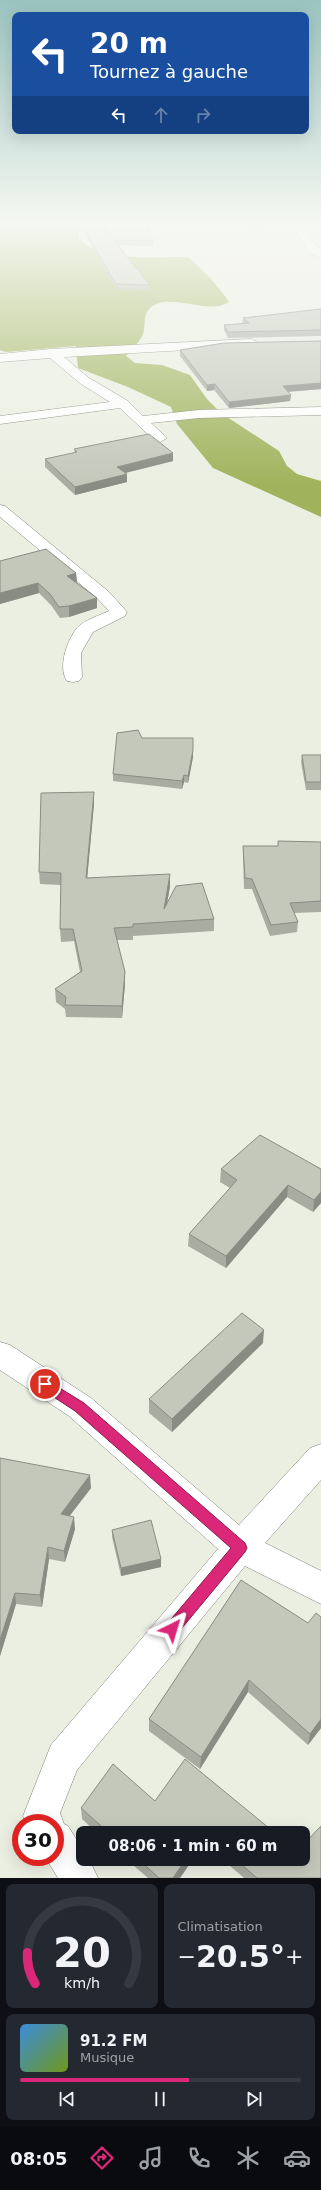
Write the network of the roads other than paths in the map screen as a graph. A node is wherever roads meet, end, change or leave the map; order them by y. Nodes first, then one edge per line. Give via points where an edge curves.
1 (266, 342) edge
2 (51, 353) junction
3 (0, 358) edge
4 (123, 404) junction
5 (321, 411) edge
6 (0, 420) edge
7 (140, 420) junction
8 (160, 438) dead end
9 (0, 509) edge
10 (72, 677) dead end
11 (0, 1354) edge
12 (321, 1458) edge
13 (240, 1548) junction
14 (321, 1588) edge
15 (42, 1814) edge
16 (64, 1853) edge
17 (79, 1878) edge

1 - 2 street
2 - 3 street
2 - 4 street via 85,381
4 - 6 street
4 - 7 street
5 - 7 street via 206,414
7 - 8 street
9 - 10 street via 103,595 119,612 86,629 72,653
11 - 13 street via 80,1407
12 - 13 street
13 - 14 street
13 - 15 street via 64,1758
16 - 17 street

